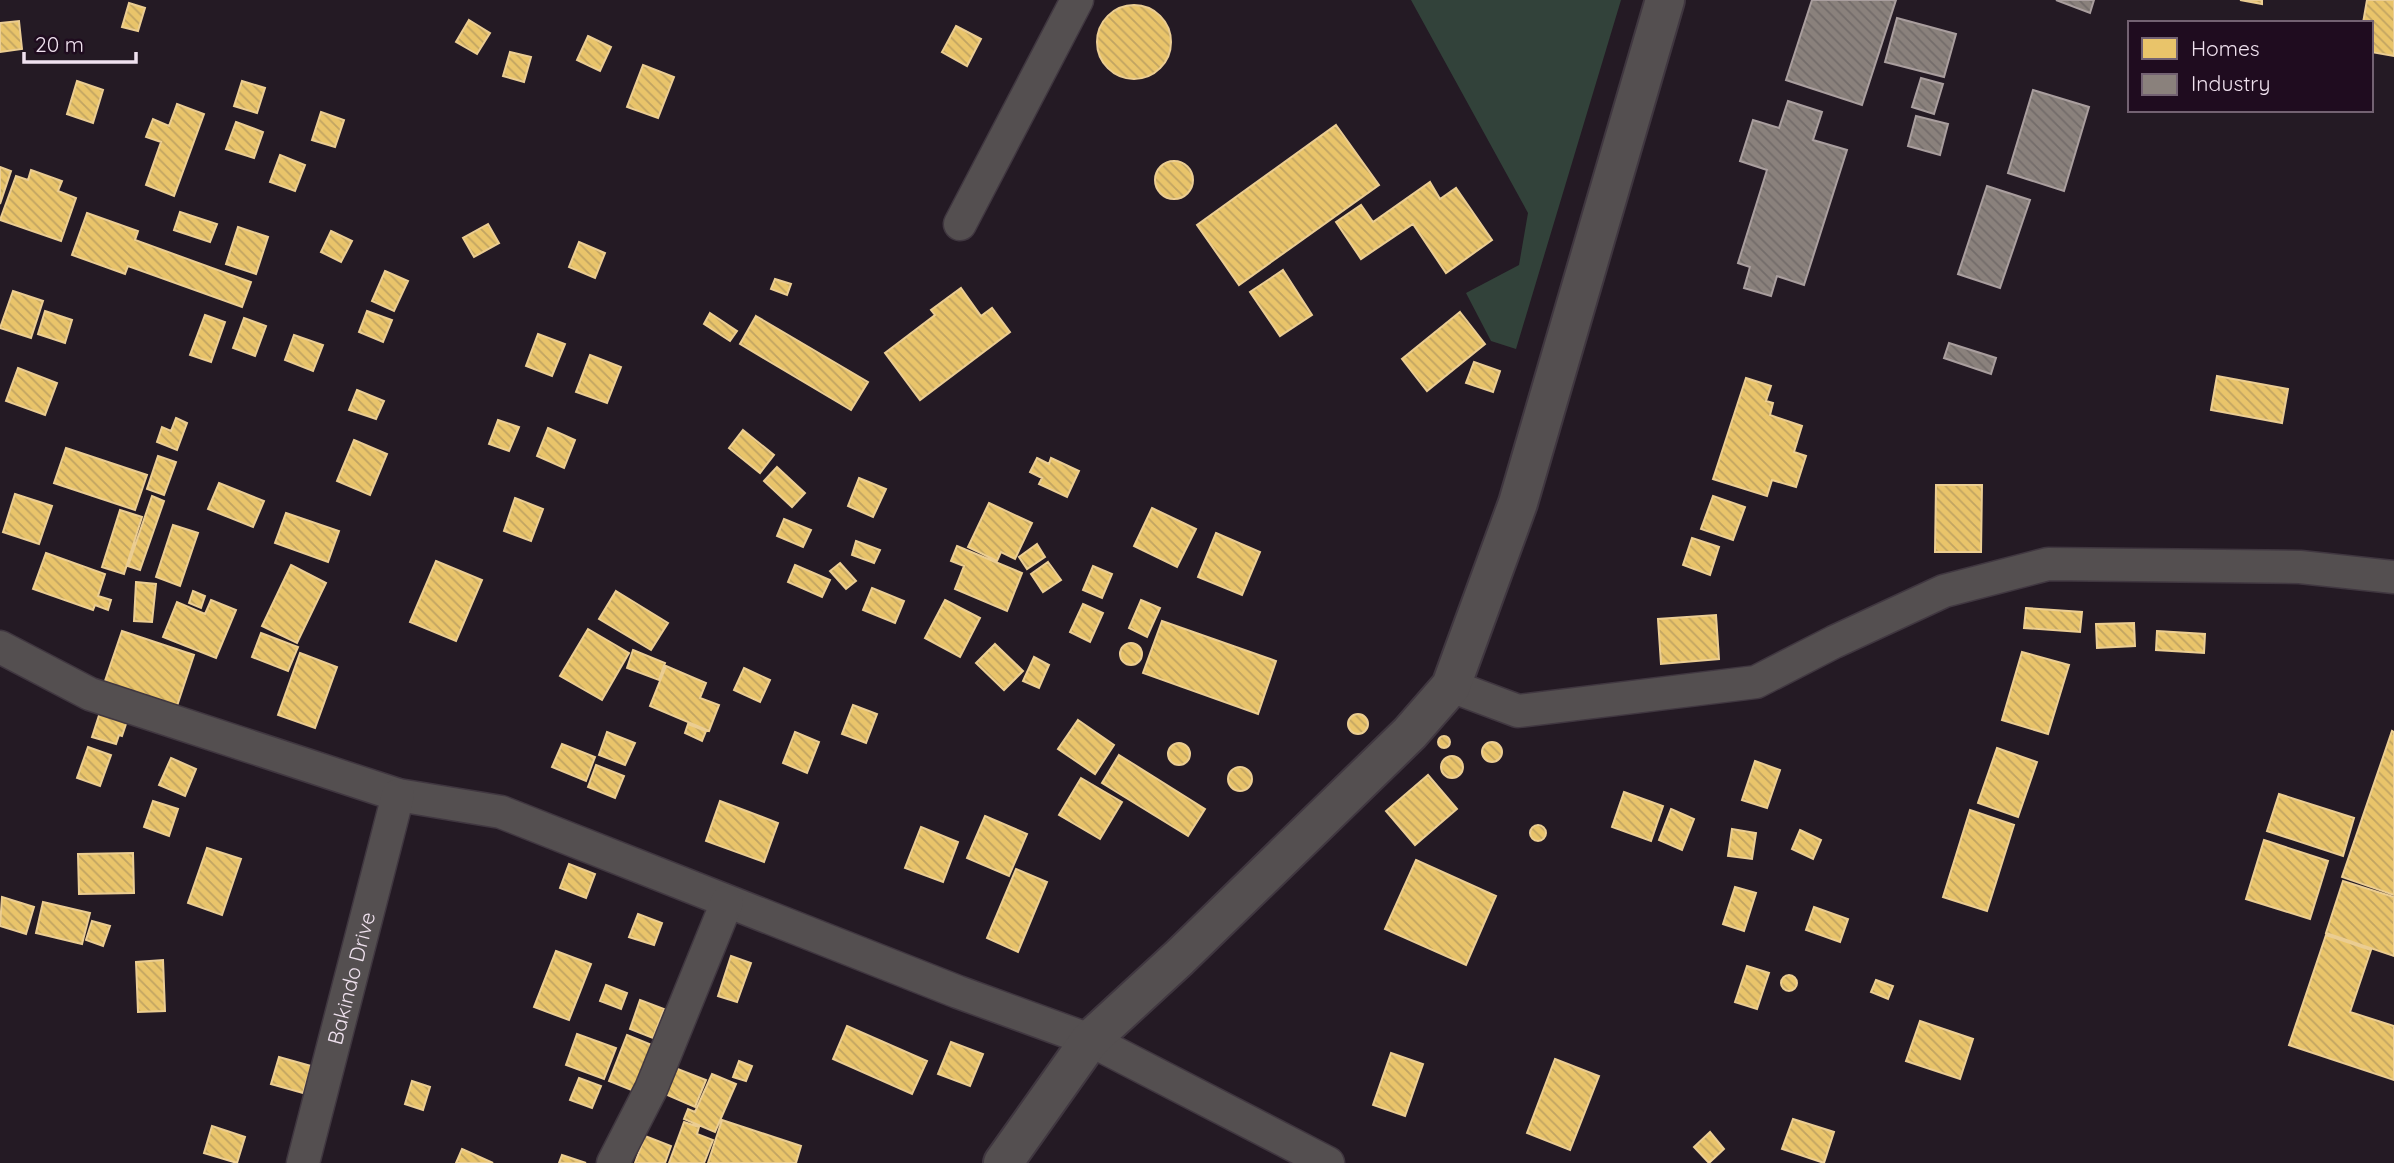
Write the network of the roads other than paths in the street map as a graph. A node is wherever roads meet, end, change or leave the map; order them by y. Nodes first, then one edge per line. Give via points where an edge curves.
1 (1077, 0) edge
2 (1665, 0) edge
3 (960, 224) dead end
4 (2394, 577) edge
5 (0, 647) edge
6 (1451, 686) junction
7 (398, 795) junction
8 (727, 902) junction
9 (1090, 1040) junction
10 (303, 1163) edge
11 (612, 1163) edge
12 (1003, 1163) edge
13 (1328, 1163) edge

1 - 3 street
2 - 6 street via 1518,503
4 - 6 street via 2300,567 2048,564 1944,591 1756,682 1518,711
5 - 7 street via 90,694
6 - 9 street via 1401,742
7 - 8 street via 501,812
7 - 10 street, Bakindo Drive
8 - 9 street
8 - 11 street via 651,1088
9 - 12 street
9 - 13 street

